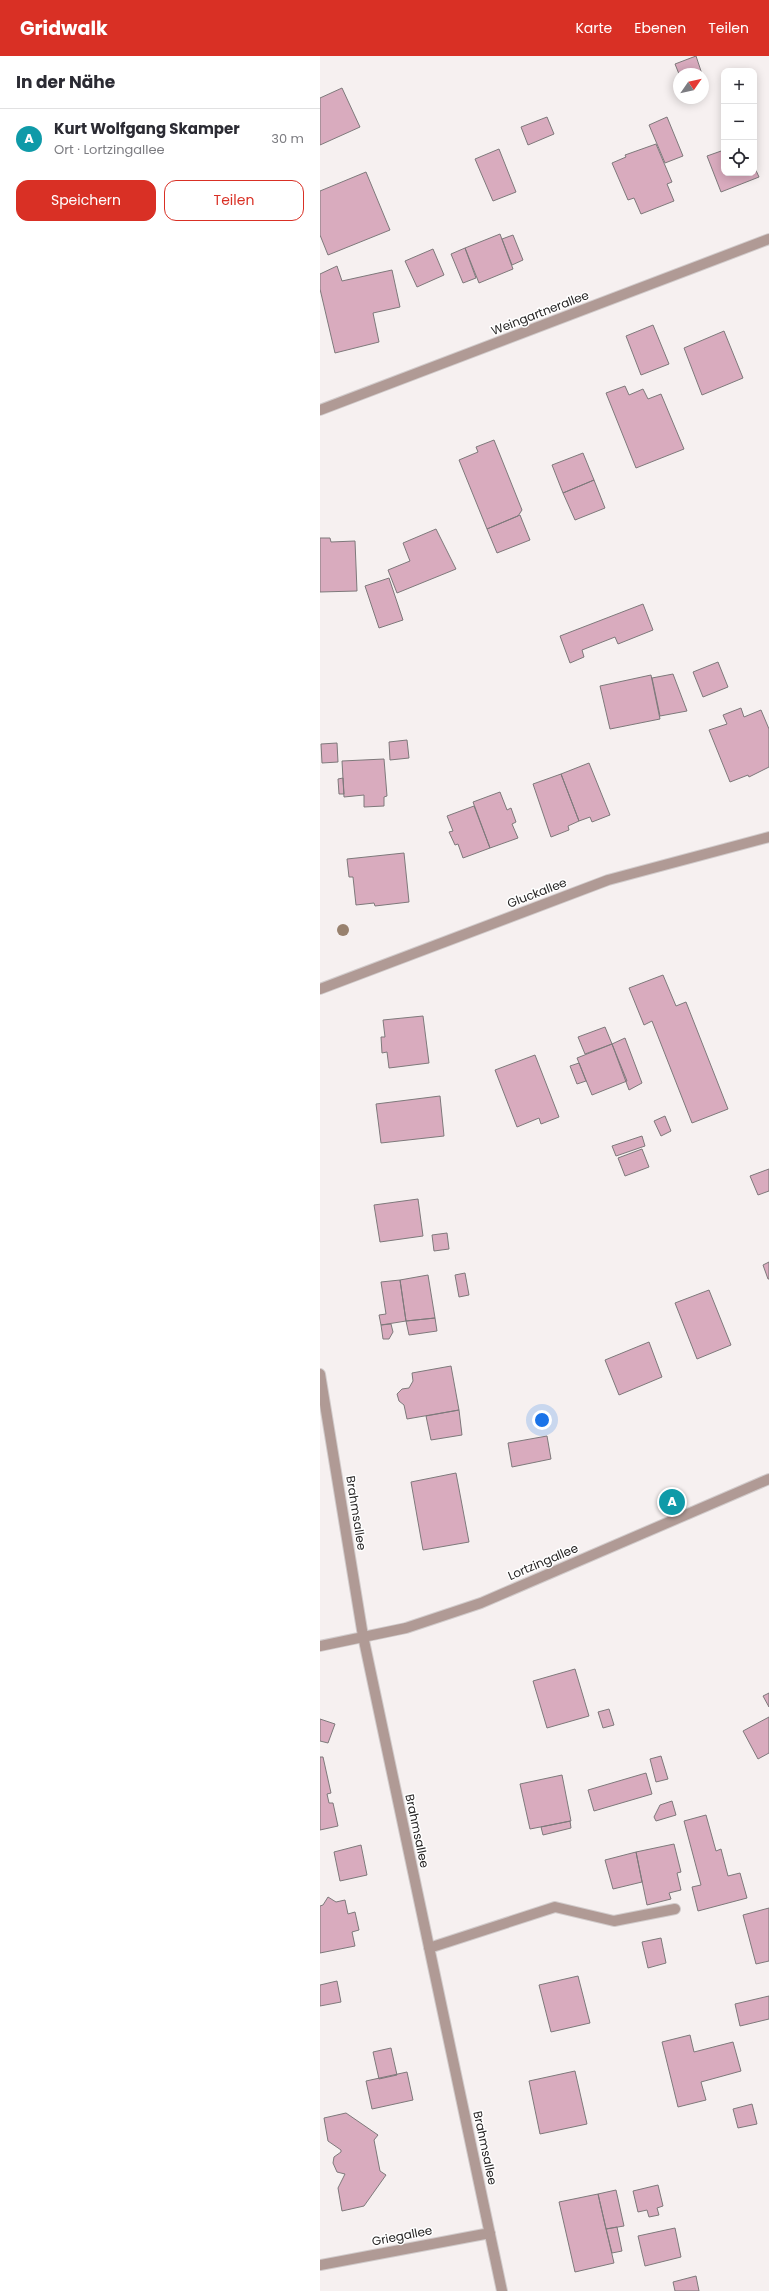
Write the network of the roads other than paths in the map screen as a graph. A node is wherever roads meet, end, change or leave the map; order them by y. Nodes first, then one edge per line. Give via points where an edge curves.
1 (769, 239) edge
2 (320, 410) edge
3 (769, 837) edge
4 (320, 989) edge
5 (320, 1374) edge
6 (769, 1479) edge
7 (363, 1636) junction
8 (320, 1646) edge
9 (675, 1909) dead end
10 (429, 1948) junction
11 (490, 2233) junction
12 (320, 2264) edge
13 (502, 2291) edge

1 - 2 street, Weingartnerallee
3 - 4 street, Gluckallee via 608,880
5 - 7 street, Brahmsallee
6 - 7 street, Lortzingallee via 481,1603 406,1628
7 - 8 street, Lortzingallee
7 - 10 street, Brahmsallee
9 - 10 street via 614,1921 555,1907
10 - 11 street, Brahmsallee
11 - 12 street, Griegallee
11 - 13 street, Brahmsallee

